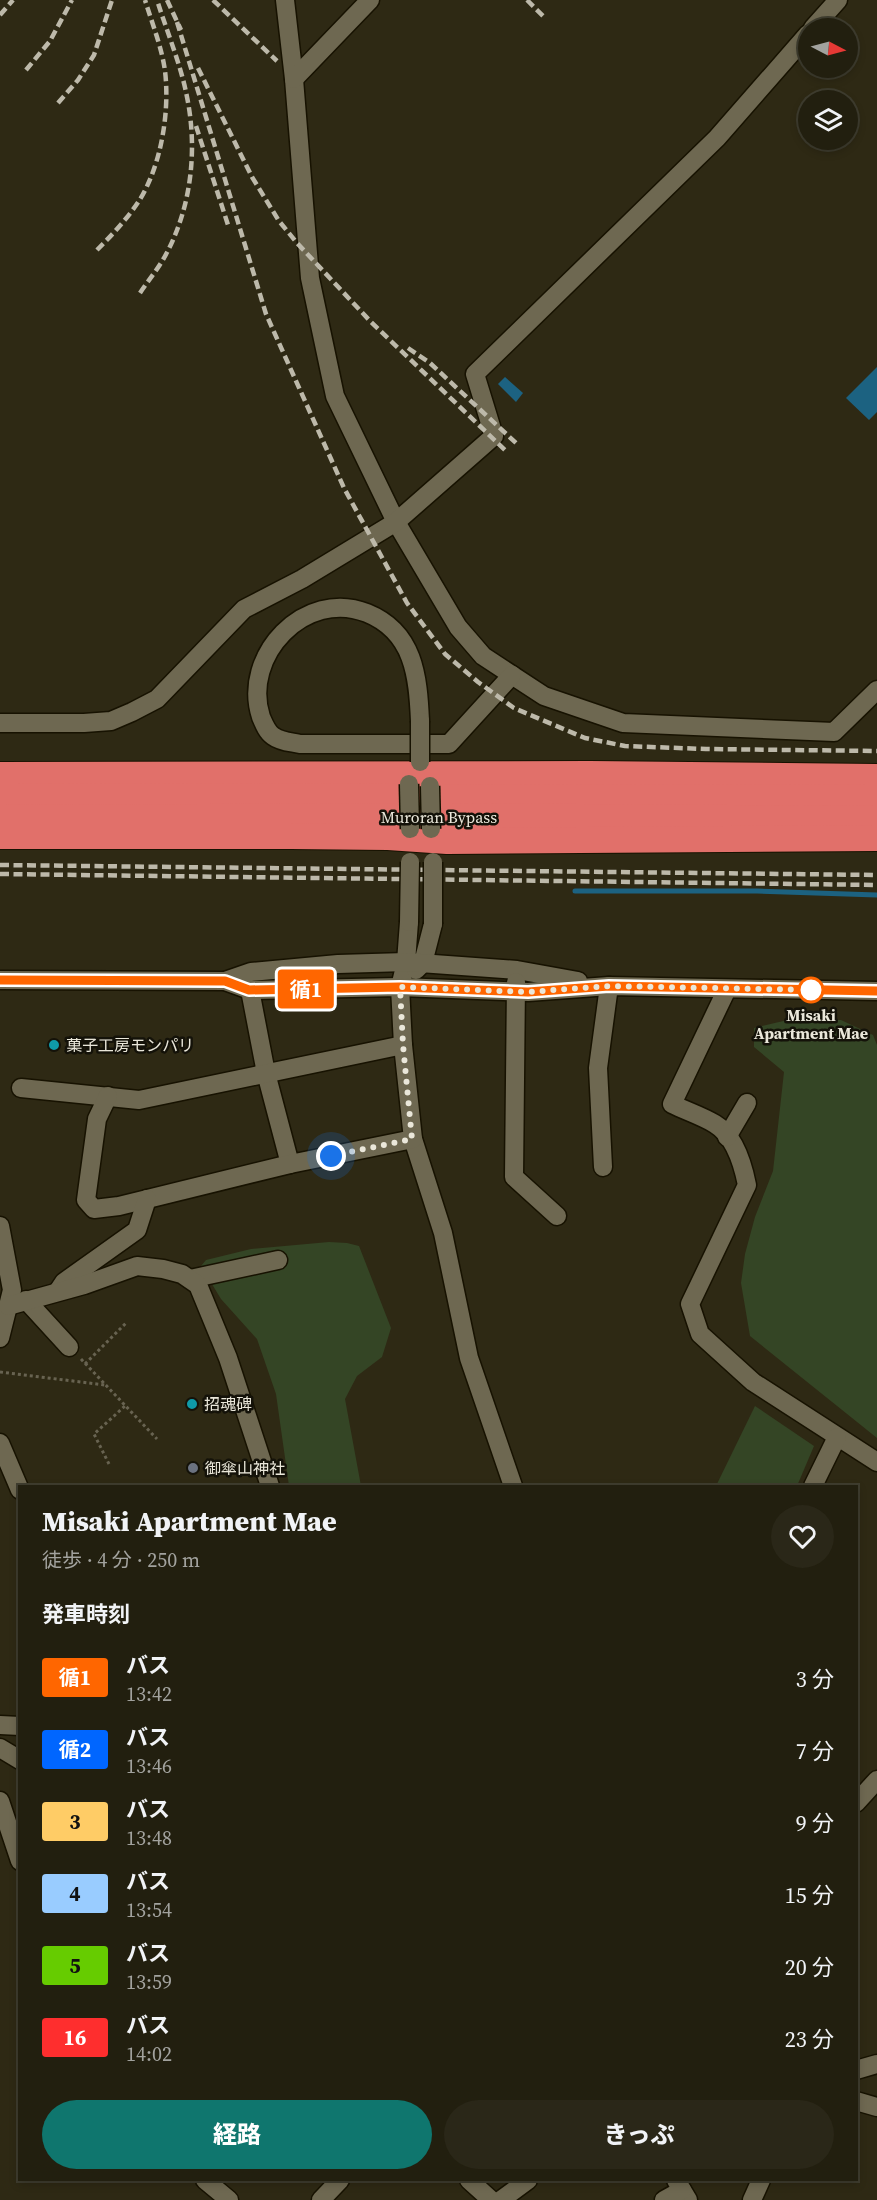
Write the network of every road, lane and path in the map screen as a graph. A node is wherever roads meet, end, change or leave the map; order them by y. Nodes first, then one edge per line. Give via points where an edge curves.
1 (285, 0) edge
2 (370, 0) edge
3 (838, 0) edge
4 (822, 18) edge
5 (798, 45) edge
6 (294, 79) junction
7 (396, 522) junction
8 (512, 675) junction
9 (877, 690) edge
10 (0, 723) edge
11 (0, 775) edge
12 (420, 776) junction
13 (877, 777) edge
14 (0, 796) edge
15 (877, 798) edge
16 (0, 818) edge
17 (877, 819) edge
18 (0, 837) edge
19 (877, 838) edge
20 (421, 844) junction
21 (414, 962) junction
22 (517, 970) junction
23 (0, 980) edge
24 (225, 981) junction
25 (609, 986) junction
26 (400, 987) junction
27 (727, 989) junction
28 (249, 990) junction
29 (516, 991) junction
30 (877, 991) edge
31 (403, 1045) junction
32 (266, 1073) junction
33 (21, 1088) dead end
34 (108, 1096) junction
35 (747, 1103) dead end
36 (727, 1137) junction
37 (412, 1139) junction
38 (290, 1164) junction
39 (603, 1167) dead end
40 (147, 1199) junction
41 (557, 1216) dead end
42 (0, 1226) edge
43 (278, 1260) dead end
44 (190, 1279) junction
45 (58, 1291) junction
46 (26, 1300) junction
47 (8, 1306) junction
48 (127, 1322) dead end
49 (0, 1338) edge
50 (69, 1347) joint
51 (85, 1364) junction
52 (0, 1372) edge
53 (105, 1384) junction
54 (125, 1406) junction
55 (837, 1437) junction
56 (157, 1440) dead end
57 (0, 1443) edge
58 (877, 1462) edge
59 (109, 1464) dead end
60 (18, 1485) edge
61 (270, 1485) edge
62 (513, 1485) edge
63 (813, 1485) edge
64 (0, 1725) edge
65 (18, 1726) edge
66 (0, 1748) edge
67 (18, 1759) edge
68 (877, 1780) edge
69 (0, 1801) edge
70 (858, 1801) edge
71 (18, 1855) edge
72 (877, 2064) edge
73 (858, 2069) edge
74 (858, 2102) edge
75 (877, 2108) edge
76 (206, 2181) edge
77 (339, 2181) edge
78 (470, 2181) edge
79 (527, 2181) edge
80 (761, 2181) edge
81 (682, 2190) edge
82 (229, 2200) edge
83 (321, 2200) edge
84 (491, 2200) edge
85 (501, 2200) edge
86 (664, 2200) edge
87 (752, 2200) edge

1 - 6 street
2 - 6 street
3 - 4 street
5 - 7 street via 717,138 475,374 494,436
6 - 7 street via 310,278 335,396
7 - 8 street via 458,627 483,656
7 - 10 street via 244,609 157,699 132,712 111,720 84,723
8 - 9 street via 544,696 623,723 822,732 834,732
8 - 12 street, bridge via 449,744 300,744 273,736 264,726 259,709 262,670 281,634 298,619 317,610 337,607 358,610 391,628 412,658 417,678 420,721
11 - 12 highway
12 - 13 highway
12 - 20 street, bridge
14 - 15 highway, Muroran Bypass
16 - 17 highway, Muroran Bypass
18 - 20 highway via 291,836
19 - 20 highway
20 - 21 street, bridge via 410,922
20 - 21 street, bridge via 433,924
21 - 22 street
21 - 24 street via 251,972
21 - 26 street
22 - 25 street
22 - 29 street
23 - 24 street
24 - 28 street
25 - 27 street
25 - 29 street
25 - 39 street via 598,1068
26 - 28 street
26 - 29 street
26 - 31 street
27 - 30 street
27 - 36 street via 664,1101 717,1125
28 - 32 street
29 - 41 street via 514,1177
31 - 32 street
31 - 37 street
32 - 34 street via 139,1100
32 - 38 street
33 - 34 street
34 - 40 street via 97,1119 86,1200 94,1209
35 - 36 street
36 - 55 street via 735,1146 747,1185 690,1304 700,1334 753,1382
37 - 38 street
37 - 62 street via 443,1233 469,1358
38 - 40 street
40 - 45 street via 137,1230 64,1282
42 - 47 street via 12,1290
43 - 44 street
44 - 45 street via 163,1269 136,1266
44 - 61 street via 198,1285 228,1358
45 - 46 street
46 - 47 street
46 - 50 street
47 - 49 street
48 - 51 path
50 - 51 path
51 - 53 path
52 - 53 path
53 - 54 path
54 - 56 path
54 - 59 path via 94,1434
55 - 58 street
55 - 63 street
57 - 60 street
64 - 65 street
66 - 67 street
68 - 70 street
69 - 71 street
72 - 73 street
74 - 75 street
76 - 82 street
77 - 83 street
78 - 84 street
79 - 85 street
80 - 87 street
81 - 86 street

